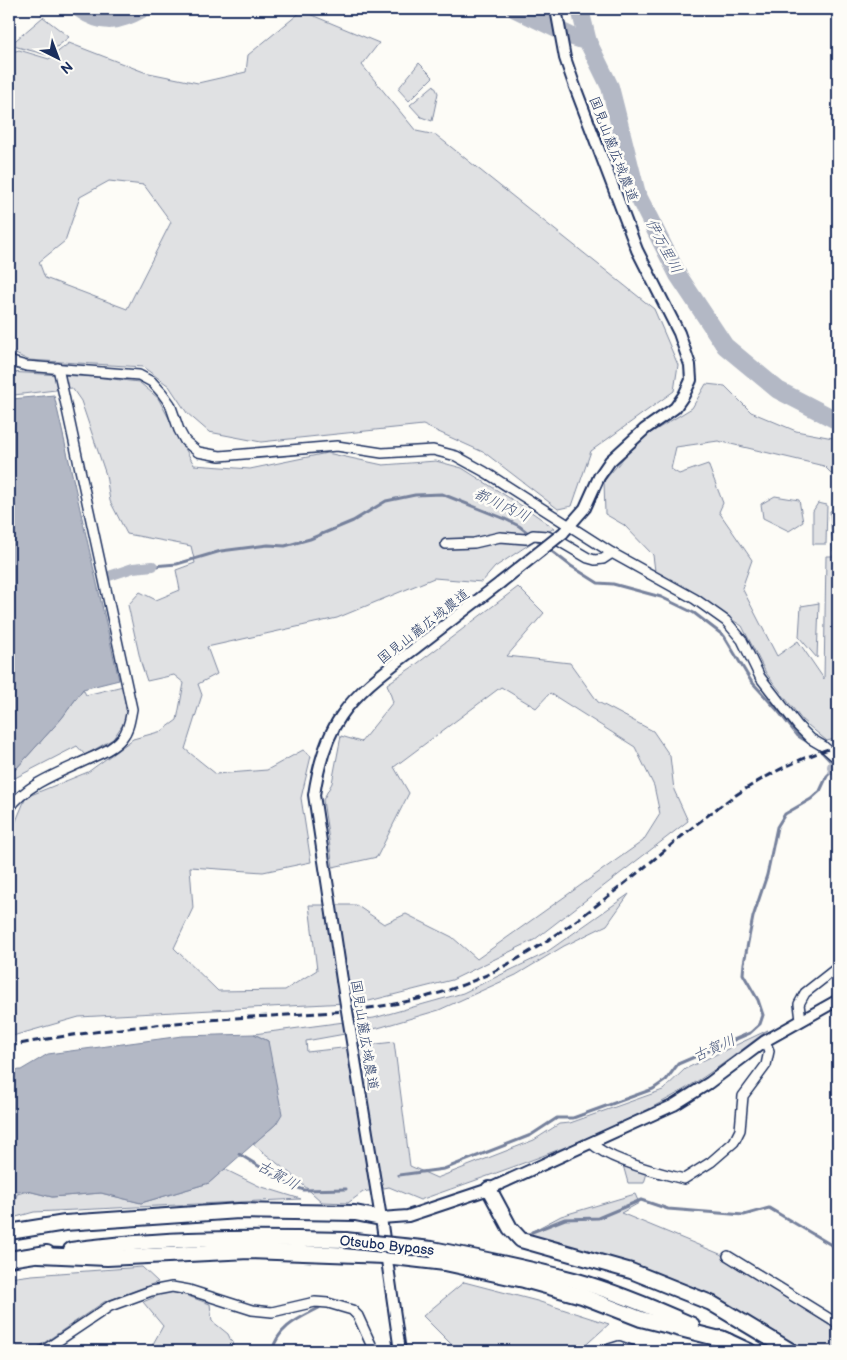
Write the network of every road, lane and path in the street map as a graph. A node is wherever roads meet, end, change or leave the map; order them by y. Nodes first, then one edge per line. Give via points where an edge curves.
1 (556, 9) edge
2 (9, 359) edge
3 (58, 368) junction
4 (567, 529) junction
5 (446, 544) dead end
6 (612, 553) junction
7 (838, 759) edge
8 (9, 809) edge
9 (838, 967) edge
10 (838, 1000) edge
11 (801, 1020) junction
12 (765, 1041) junction
13 (591, 1143) junction
14 (489, 1189) junction
15 (382, 1218) junction
16 (9, 1232) edge
17 (39, 1255) junction
18 (385, 1256) junction
19 (728, 1256) dead end
20 (9, 1259) edge
21 (838, 1324) edge
22 (728, 1341) junction
23 (43, 1351) edge
24 (374, 1351) edge
25 (400, 1351) edge
26 (603, 1351) edge
27 (633, 1351) edge
28 (749, 1351) edge
29 (791, 1351) edge

1 - 4 street, 国見山麓広域農道 via 565,58 637,250 679,332 690,365 691,380 674,408 627,444 610,462 585,508
2 - 3 street via 26,366
3 - 4 street via 139,375 152,382 170,404 185,441 198,452 220,456 337,446 382,453 433,450 456,456
3 - 8 street via 132,709 130,723 122,738 110,749 34,786
4 - 6 street
4 - 15 street, 国見山麓広域農道, bridge via 367,688 341,716 318,770 314,795
5 - 6 street via 547,536 595,560
6 - 7 street via 695,599 726,621 742,640 760,677 798,726
9 - 11 street via 806,992 799,1004
10 - 11 street
11 - 12 street
12 - 13 street via 710,1084 674,1105
12 - 13 street via 769,1051 766,1066 743,1096 740,1130 734,1142 684,1179 655,1172 598,1150
13 - 14 street
14 - 15 street via 408,1216
14 - 29 highway via 510,1228 521,1240 631,1271 711,1303
15 - 16 highway via 355,1213 240,1211 65,1223
15 - 18 street, 国見山麓広域農道
17 - 18 highway via 107,1258 249,1251
17 - 20 highway, Otsubo Bypass
17 - 22 highway, Otsubo Bypass, bridge via 119,1243 260,1238 345,1240 432,1249 576,1281 653,1308
18 - 22 highway via 445,1263 524,1280 582,1296 641,1318
18 - 25 street, 国見山麓広域農道
19 - 21 street
22 - 28 highway, Otsubo Bypass
23 - 24 street via 110,1306 172,1287 252,1310 272,1312 315,1302 352,1310
26 - 27 street via 619,1346

